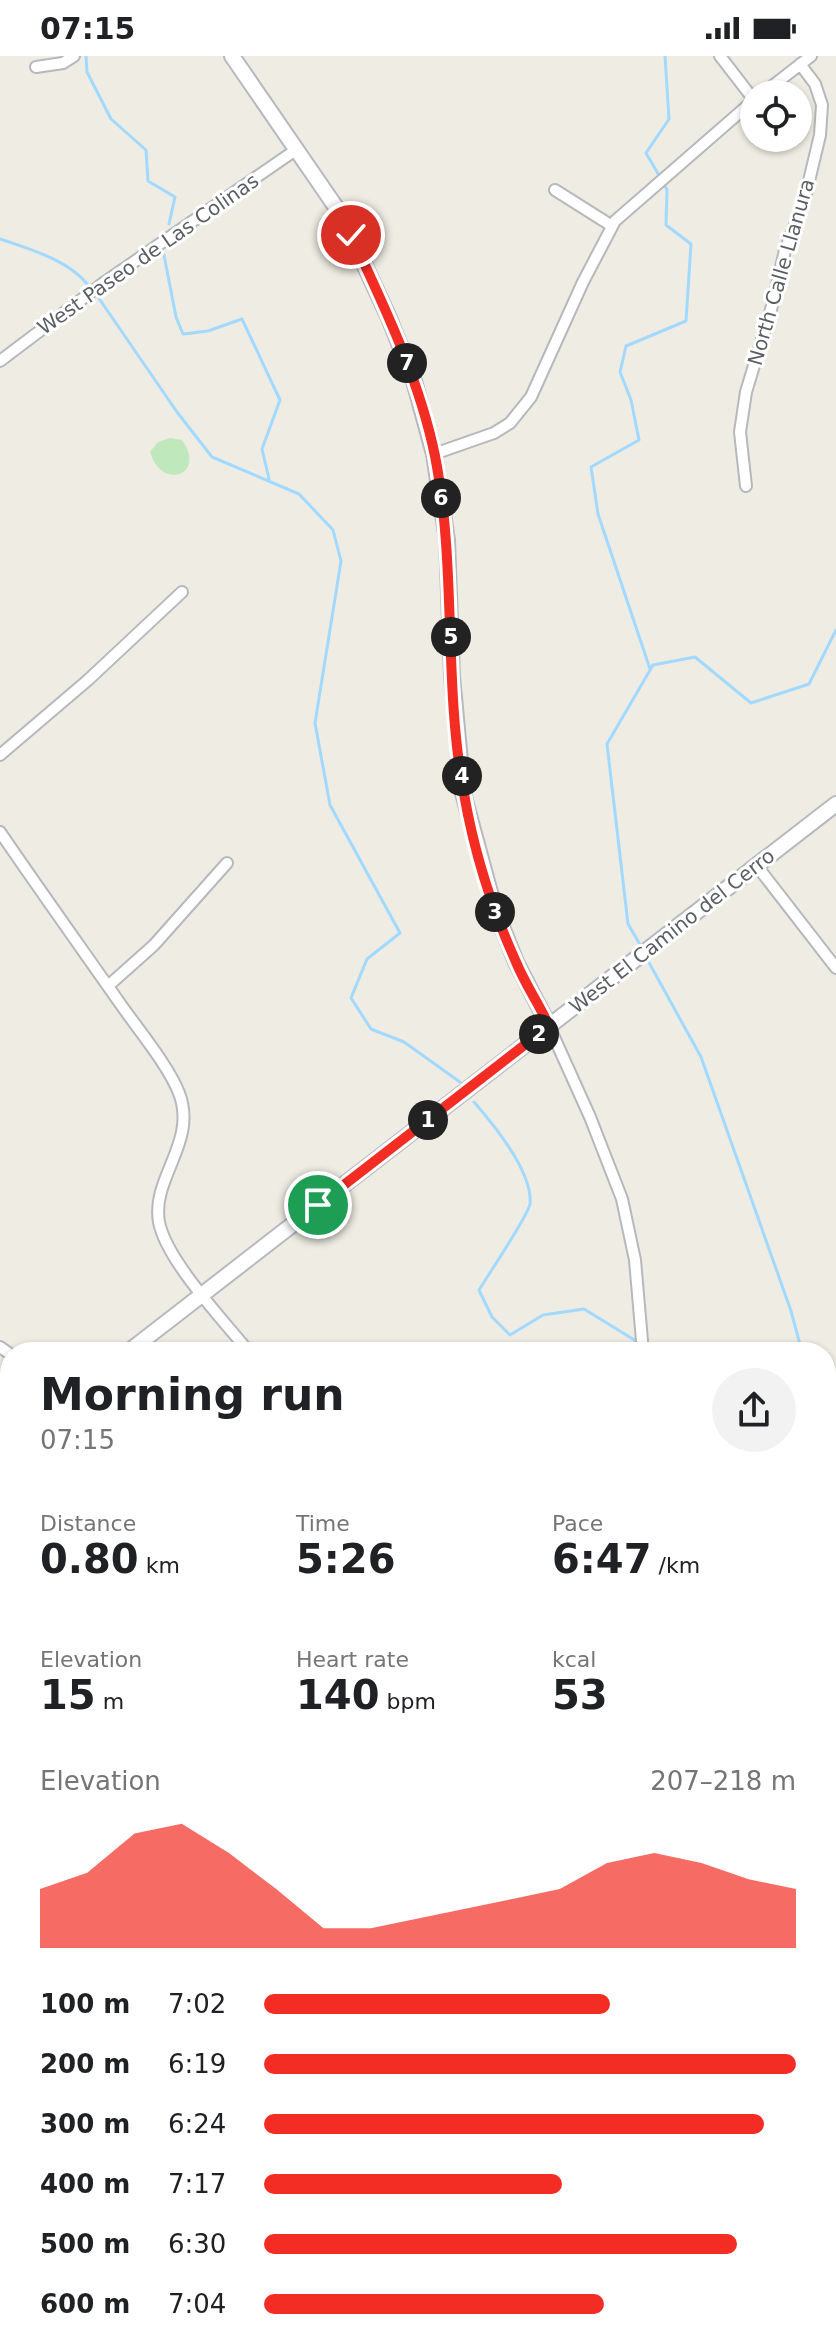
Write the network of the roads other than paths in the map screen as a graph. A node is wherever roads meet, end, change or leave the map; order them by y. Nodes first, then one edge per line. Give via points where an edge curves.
1 (74, 56) edge
2 (232, 56) edge
3 (720, 56) edge
4 (811, 56) edge
5 (800, 64) junction
6 (36, 67) dead end
7 (780, 80) edge
8 (740, 82) edge
9 (740, 112) edge
10 (297, 149) junction
11 (555, 190) dead end
12 (612, 226) junction
13 (0, 361) edge
14 (434, 454) junction
15 (746, 486) dead end
16 (182, 592) dead end
17 (0, 755) edge
18 (836, 804) edge
19 (0, 832) edge
20 (227, 863) dead end
21 (757, 866) junction
22 (836, 968) edge
23 (108, 986) junction
24 (549, 1026) junction
25 (203, 1294) junction
26 (141, 1342) edge
27 (241, 1342) edge
28 (642, 1342) edge

1 - 6 street
2 - 10 street
3 - 8 street
4 - 5 street
5 - 7 street
5 - 15 street, North Calle Llanura via 822,105 820,135 746,392 740,432
9 - 12 street
10 - 13 street, West Paseo de Las Colinas
10 - 14 street via 342,216 389,318
11 - 12 street
12 - 14 street via 531,397 494,433
14 - 24 street via 447,540 463,793 494,907
16 - 17 street
18 - 21 street, West El Camino del Cerro
19 - 23 street
20 - 23 street via 154,945
21 - 22 street
21 - 24 street, West El Camino del Cerro
23 - 25 street via 180,1095 186,1121 166,1179 159,1222 179,1264
24 - 25 street, West El Camino del Cerro
24 - 28 street via 622,1199 635,1260
25 - 26 street, West El Camino del Cerro
25 - 27 street

